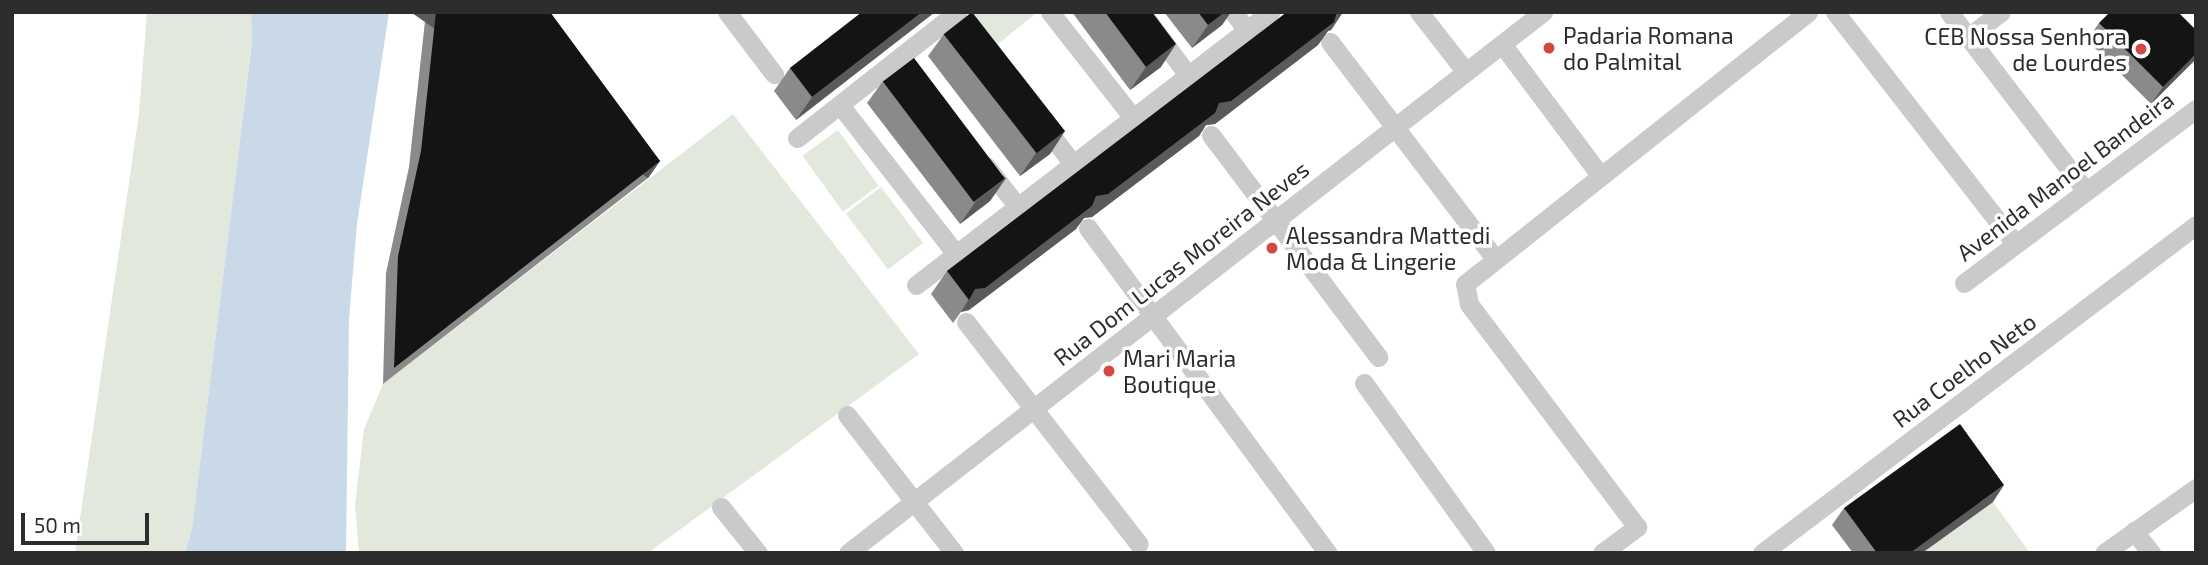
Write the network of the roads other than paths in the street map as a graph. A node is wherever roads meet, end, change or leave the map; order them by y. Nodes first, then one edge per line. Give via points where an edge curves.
1 (727, 12) edge
2 (1050, 12) edge
3 (1141, 12) edge
4 (1233, 12) edge
5 (1270, 12) edge
6 (1419, 12) edge
7 (1543, 12) edge
8 (1808, 12) edge
9 (1835, 12) edge
10 (1949, 12) edge
11 (2001, 12) edge
12 (957, 13) edge
13 (1247, 30) junction
14 (973, 34) edge
15 (1968, 37) junction
16 (1330, 42) edge
17 (1502, 44) junction
18 (1466, 72) junction
19 (774, 74) dead end
20 (1188, 75) junction
21 (840, 105) junction
22 (2196, 109) edge
23 (1031, 110) edge
24 (1133, 118) junction
25 (1395, 127) junction
26 (1211, 135) edge
27 (797, 138) dead end
28 (976, 153) edge
29 (1073, 164) junction
30 (1600, 174) junction
31 (2085, 190) junction
32 (1018, 206) junction
33 (1275, 220) junction
34 (2196, 225) edge
35 (1088, 228) edge
36 (2015, 243) junction
37 (957, 254) junction
38 (1494, 257) junction
39 (1964, 283) dead end
40 (916, 285) dead end
41 (1153, 316) junction
42 (966, 323) dead end
43 (1378, 357) dead end
44 (1364, 383) dead end
45 (1033, 409) junction
46 (847, 415) dead end
47 (2196, 488) edge
48 (914, 501) junction
49 (721, 507) dead end
50 (2134, 531) junction
51 (1139, 544) dead end
52 (758, 553) edge
53 (848, 553) edge
54 (954, 553) edge
55 (1328, 553) edge
56 (1486, 553) edge
57 (1602, 553) edge
58 (1762, 553) edge
59 (2105, 553) edge
60 (2151, 553) edge

1 - 19 street
2 - 24 street
3 - 20 street
4 - 13 street
5 - 13 street
6 - 18 street
7 - 17 street, Rua Dom Lucas Moreira Neves
8 - 30 street
9 - 36 street
10 - 15 street
11 - 15 street
12 - 14 street
12 - 21 street via 906,61
13 - 20 street
15 - 31 street
16 - 25 street
17 - 18 street, Rua Dom Lucas Moreira Neves
17 - 30 street
18 - 25 street, Rua Dom Lucas Moreira Neves
20 - 24 street
21 - 27 street
21 - 37 street
22 - 31 street, Avenida Manoel Bandeira
23 - 29 street
24 - 29 street
25 - 33 street, Rua Dom Lucas Moreira Neves
25 - 38 street
26 - 33 street
28 - 32 street
29 - 32 street
30 - 38 street
31 - 36 street, Avenida Manoel Bandeira
32 - 37 street
33 - 41 street, Rua Dom Lucas Moreira Neves
33 - 43 street
34 - 58 street, Rua Coelho Neto
35 - 41 street
36 - 39 street, Avenida Manoel Bandeira
37 - 40 street
38 - 57 street via 1465,284 1469,304 1637,527
41 - 45 street, Rua Dom Lucas Moreira Neves
41 - 55 street
42 - 45 street
44 - 56 street
45 - 48 street, Rua Dom Lucas Moreira Neves
45 - 51 street
46 - 48 street
47 - 50 street
48 - 53 street, Rua Dom Lucas Moreira Neves
48 - 54 street
49 - 52 street
50 - 59 street
50 - 60 street

